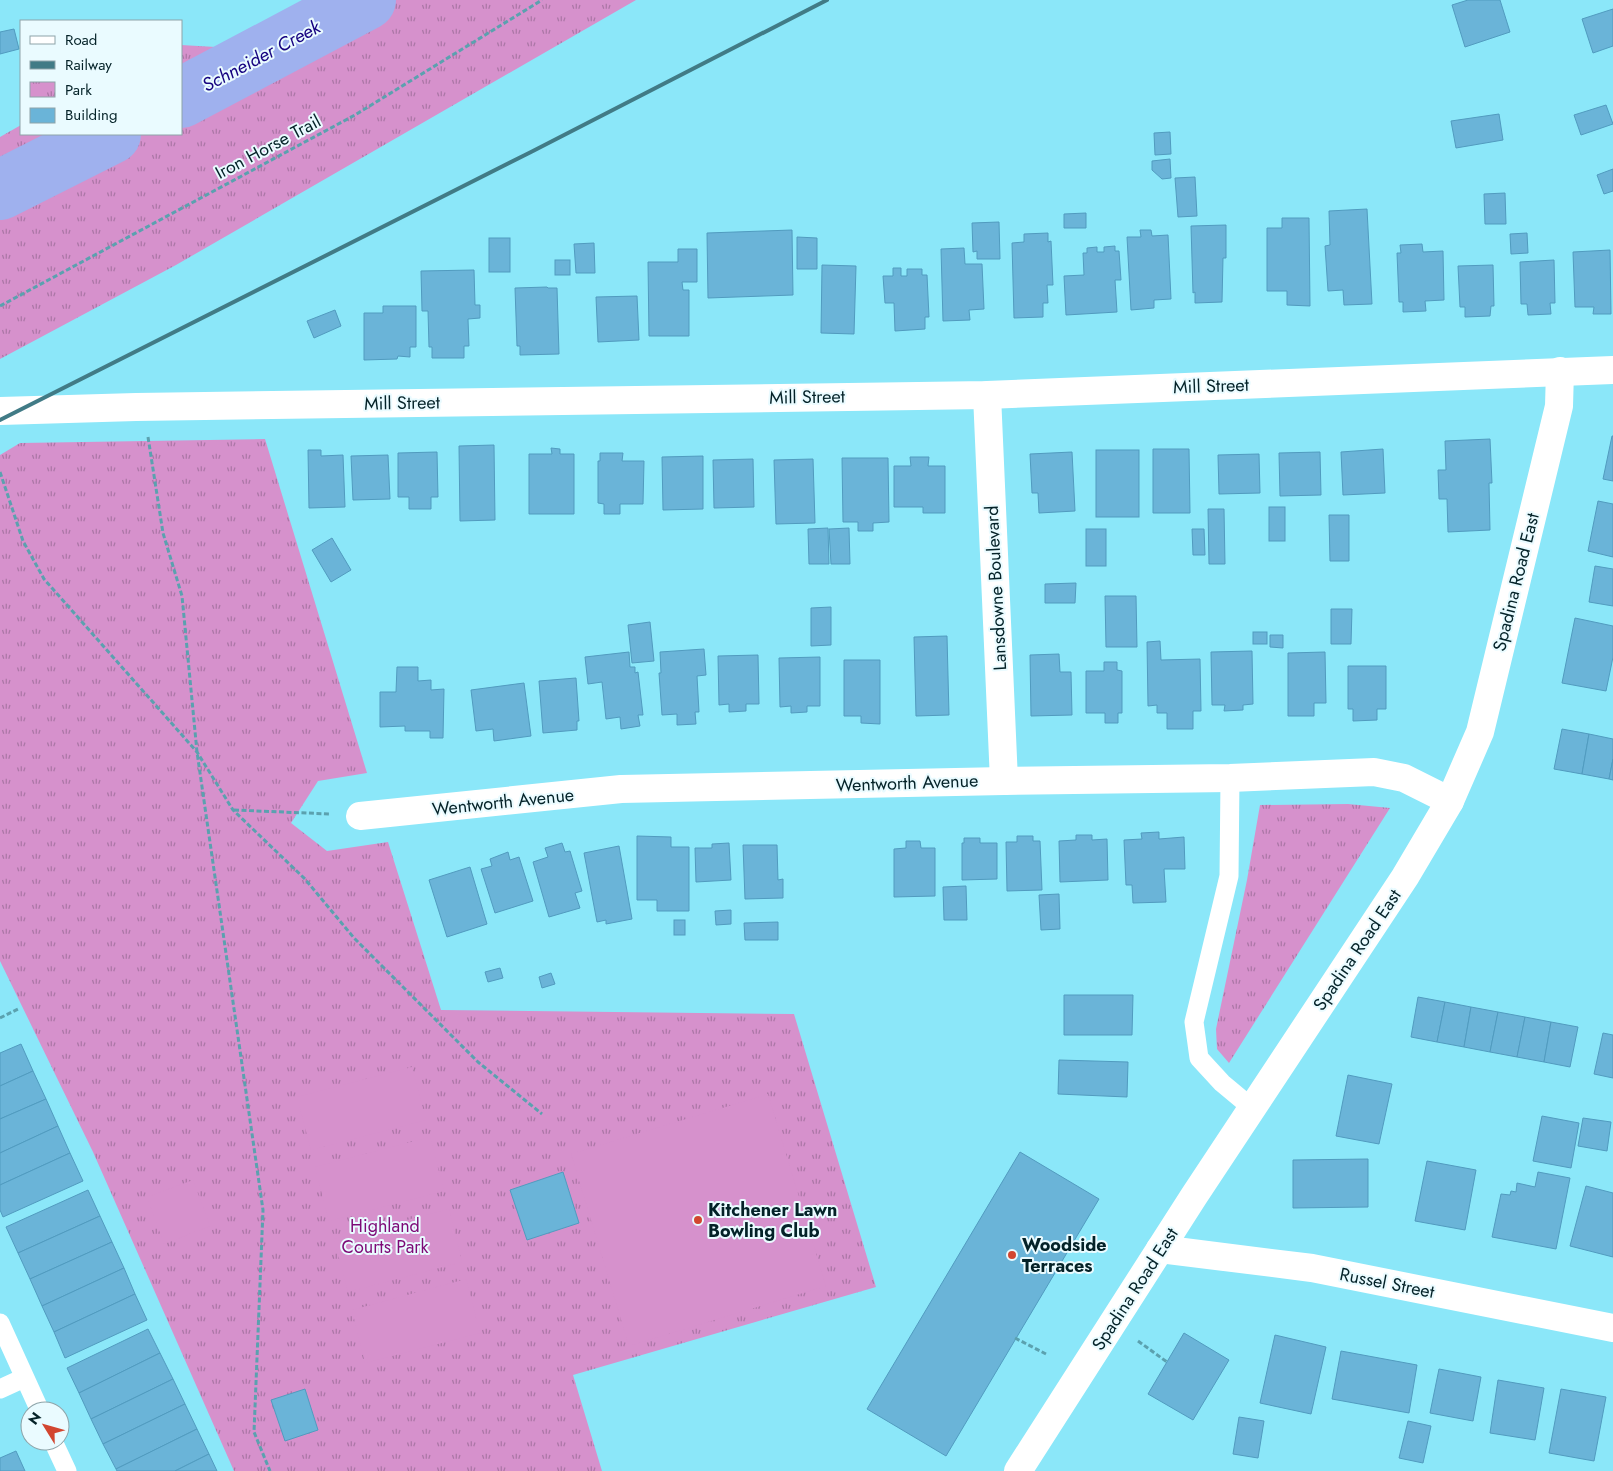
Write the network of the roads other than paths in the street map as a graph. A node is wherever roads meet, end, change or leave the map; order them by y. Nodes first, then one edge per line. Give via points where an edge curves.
1 (1613, 370) edge
2 (1560, 371) junction
3 (987, 395) junction
4 (0, 411) edge
5 (1230, 778) junction
6 (1004, 780) junction
7 (1450, 802) junction
8 (360, 816) road end
9 (1252, 1108) junction
10 (1160, 1249) junction
11 (0, 1323) edge
12 (1613, 1328) edge
13 (24, 1378) junction
14 (0, 1389) edge
15 (35, 1401) edge
16 (58, 1451) edge
17 (67, 1471) edge
18 (1018, 1471) edge

1 - 2 street, Mill Street
2 - 3 street, Mill Street
2 - 7 street, Spadina Road East via 1558,413 1480,732
3 - 4 street, Mill Street
3 - 6 street, Lansdowne Boulevard
5 - 6 street, Wentworth Avenue
5 - 7 street, Wentworth Avenue via 1374,772 1404,778
5 - 9 lane via 1229,876 1194,1022 1199,1058
6 - 8 street, Wentworth Avenue via 621,790
7 - 9 street, Spadina Road East via 1410,870
9 - 10 street, Spadina Road East
10 - 12 street, Russel Street via 1312,1268
10 - 18 street, Spadina Road East
11 - 13 lane
13 - 14 lane
13 - 15 lane
16 - 17 lane

